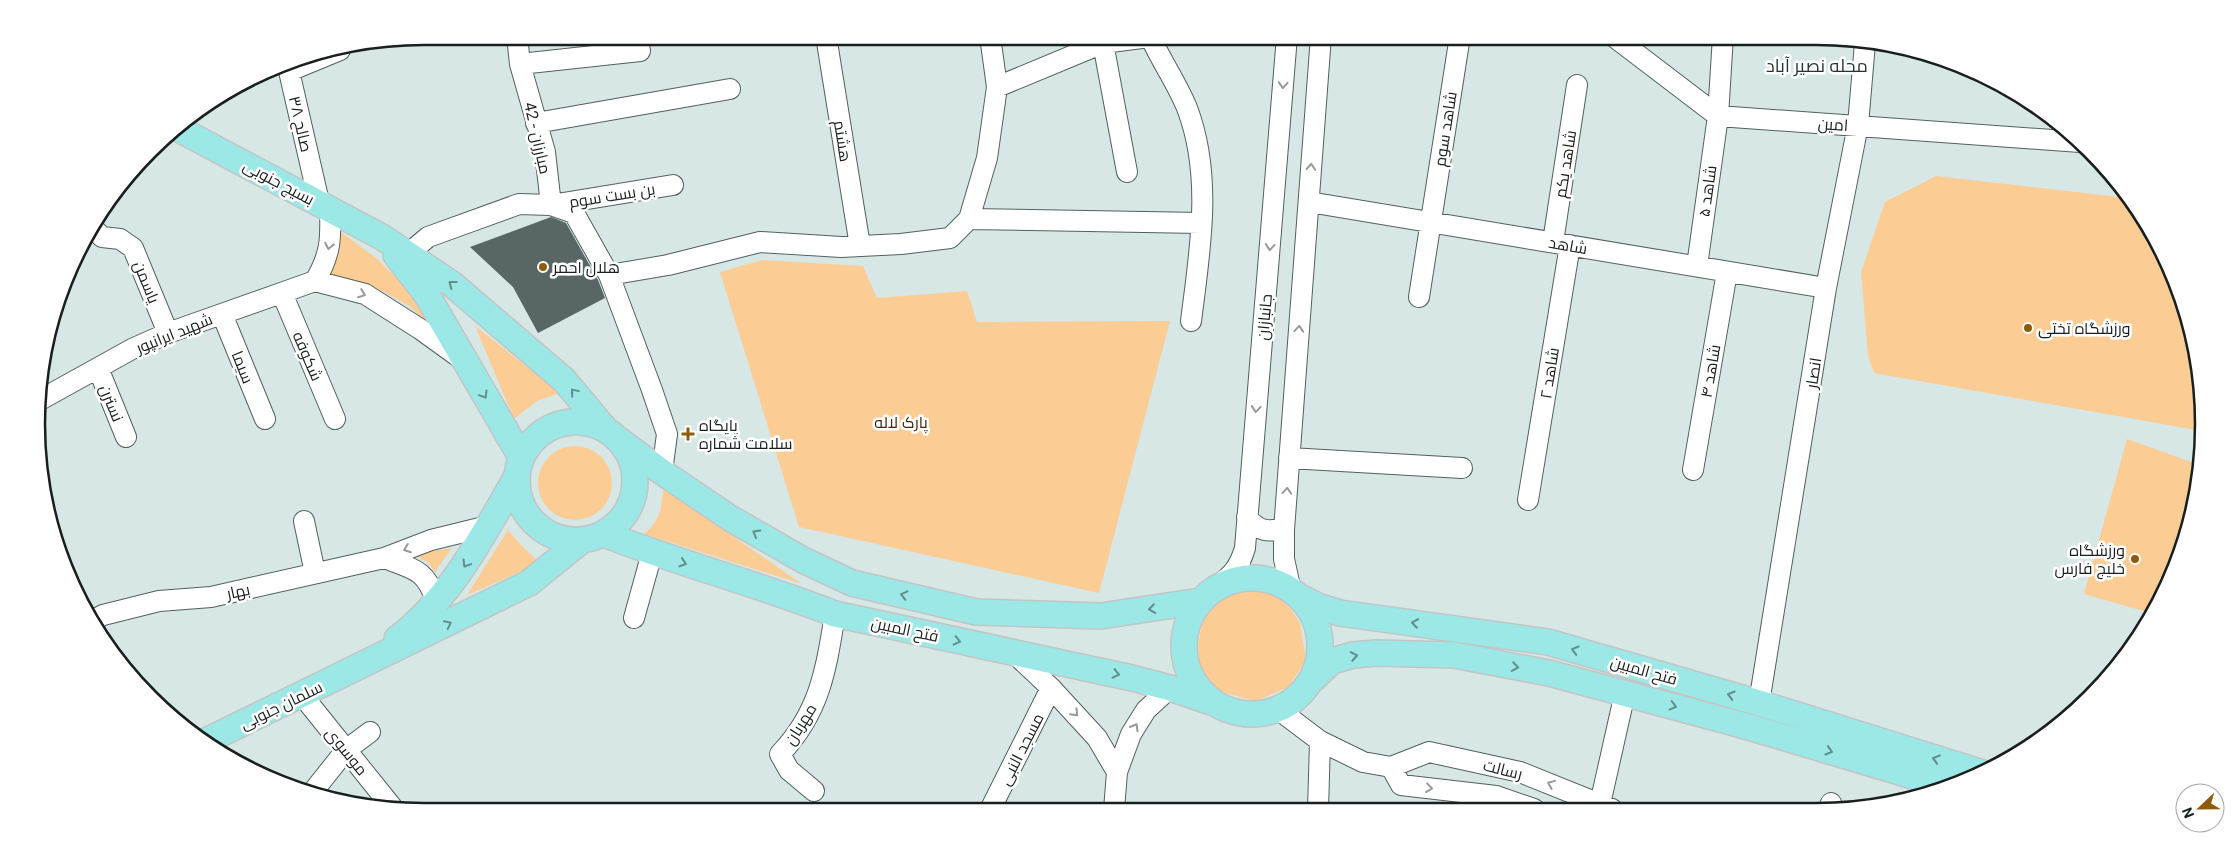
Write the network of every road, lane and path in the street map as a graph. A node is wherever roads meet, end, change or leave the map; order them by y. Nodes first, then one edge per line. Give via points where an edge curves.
1 (518, 45) edge
2 (639, 45) edge
3 (827, 45) edge
4 (991, 45) edge
5 (1098, 45) edge
6 (1103, 45) edge
7 (1156, 45) edge
8 (1286, 45) edge
9 (1320, 45) edge
10 (1459, 45) edge
11 (1624, 45) edge
12 (1722, 45) edge
13 (1865, 48) edge
14 (305, 64) edge
15 (520, 64) junction
16 (1577, 84) dead end
17 (997, 87) junction
18 (730, 89) dead end
19 (1718, 116) junction
20 (536, 124) junction
21 (1858, 125) junction
22 (184, 131) edge
23 (2068, 141) edge
24 (1126, 172) dead end
25 (672, 185) dead end
26 (1309, 202) junction
27 (324, 205) junction
28 (551, 205) junction
29 (969, 219) junction
30 (1430, 222) junction
31 (1201, 223) junction
32 (97, 232) edge
33 (382, 237) junction
34 (1561, 244) junction
35 (860, 246) junction
36 (408, 254) junction
37 (1697, 266) junction
38 (1727, 272) junction
39 (610, 274) junction
40 (315, 281) junction
41 (1826, 288) junction
42 (282, 293) junction
43 (1419, 297) dead end
44 (222, 314) junction
45 (1191, 320) dead end
46 (168, 333) junction
47 (463, 360) junction
48 (98, 368) junction
49 (46, 397) edge
50 (265, 419) dead end
51 (335, 419) dead end
52 (612, 434) junction
53 (126, 437) dead end
54 (1289, 458) junction
55 (519, 467) junction
56 (1462, 468) dead end
57 (1693, 470) dead end
58 (662, 472) junction
59 (1528, 500) dead end
60 (1247, 517) junction
61 (304, 521) dead end
62 (488, 526) junction
63 (1284, 526) junction
64 (604, 534) junction
65 (581, 541) junction
66 (652, 553) junction
67 (384, 558) junction
68 (315, 573) junction
69 (1208, 594) junction
70 (1295, 594) junction
71 (436, 602) junction
72 (834, 614) junction
73 (98, 618) edge
74 (634, 618) dead end
75 (1015, 654) junction
76 (357, 669) junction
77 (1313, 679) junction
78 (1051, 688) junction
79 (1170, 688) junction
80 (1625, 693) junction
81 (302, 695) junction
82 (1211, 702) junction
83 (1759, 703) junction
84 (1278, 710) junction
85 (370, 732) dead end
86 (212, 738) edge
87 (1320, 741) junction
88 (346, 750) junction
89 (1390, 767) junction
90 (1972, 769) edge
91 (1116, 772) junction
92 (1937, 783) edge
93 (316, 787) edge
94 (814, 791) dead end
95 (386, 801) edge
96 (994, 803) edge
97 (1114, 803) edge
98 (1318, 803) edge
99 (1516, 803) edge
100 (1598, 803) edge
101 (1607, 803) edge

1 - 15 street, مبارزان - 42
2 - 15 street via 640,51
3 - 35 street, هشتم
4 - 17 street
5 - 17 street
6 - 24 street
7 - 31 street via 1187,108 1200,155
8 -> 60 street, جانبازان
26 -> 9 street
10 - 30 street, شاهد سوم
11 - 19 street
12 - 19 street, شاهد ۵
13 - 21 street, انصار
14 - 27 street, صالح ۳۸ via 288,71
15 - 20 street, مبارزان - 42
16 - 34 street, شاهد یکم
17 - 29 street via 987,158
18 - 20 street
19 - 21 street, امین
19 - 37 street, شاهد ۵
20 - 28 street, مبارزان - 42 via 545,152
21 - 23 street, امین
21 - 41 street, انصار
22 - 27 main road, بسیج جنوبی
25 - 28 street, بن بست سوم
26 - 30 street, شاهد
54 -> 26 street
27 - 33 main road, بسیج جنوبی
27 -> 40 street via 331,237 326,263
28 - 36 street via 519,204 428,237
28 - 39 street via 574,213
29 - 31 street
29 - 35 street via 950,238
30 - 34 street, شاهد
30 - 43 street, شاهد سوم
31 - 45 street
32 - 46 street, یاسمن via 102,237 120,239 133,248
33 - 36 main road, بسیج جنوبی
33 - 47 main road via 427,295
34 - 37 street, شاهد
34 - 59 street, شاهد ۲
35 - 39 street via 760,242 668,265
52 -> 36 main road, بسیج جنوبی via 564,380 452,284
37 - 38 street, شاهد
38 - 41 street, شاهد
38 - 57 street, شاهد ۴
39 - 58 street via 667,434
40 - 42 street, شهید ایرانپور
40 -> 47 street via 365,294
41 - 83 street, انصار
42 - 44 street, شهید ایرانپور
42 - 51 street, شکوفه
44 - 46 street, شهید ایرانپور
44 - 50 street, سیما
46 - 48 street, شهید ایرانپور
47 -> 55 main road
48 - 49 street, شهید ایرانپور
48 - 53 street, نسترن
52 - 55 main road via 586,422 566,422 548,428 532,440
52 - 58 main road, فتح المبین
52 - 64 main road via 630,455 635,472 635,491 630,508 619,523
54 - 56 street
63 -> 54 street
55 - 62 main road
55 - 65 main road via 519,497 532,520 542,530 561,539
69 -> 58 main road, فتح المبین via 1101,616 976,612 852,583 803,560 730,518
60 - 63 street via 1257,528 1264,530
60 - 69 street, جانبازان via 1245,548 1240,564 1233,574
61 - 68 street
62 -> 67 street, بهار via 431,540
62 -> 71 main road via 459,575
63 - 70 street via 1284,559
64 - 65 main road
64 - 66 main road, فتح المبین
76 -> 65 main road via 529,583
66 -> 72 main road, فتح المبین
66 - 74 street
67 - 68 street, بهار
67 - 71 street via 415,569 431,583
68 - 73 street, بهار via 211,597 159,601
69 - 70 main road via 1237,579 1259,578 1280,584
69 - 82 main road via 1188,619 1183,640 1185,664 1195,685
70 - 77 main road via 1312,614 1319,634 1320,656
83 -> 70 main road, فتح المبین via 1548,642 1340,613
71 - 76 main road via 417,624
72 -> 75 main road, فتح المبین
72 - 94 street, مهربان via 827,664 813,709 780,754 789,770
75 - 78 street
75 -> 79 main road, فتح المبین
76 - 81 main road, سلمان جنوبی
77 -> 80 main road, فتح المبین via 1332,661 1353,655 1454,656 1549,673
77 - 84 main road via 1298,698
78 -> 91 street via 1097,738
78 - 96 street, مسجد النبی
79 - 82 main road, فتح المبین
91 -> 79 street via 1131,734 1146,710
80 -> 92 main road, فتح المبین
80 - 101 street
81 - 86 main road, سلمان جنوبی
81 - 88 street, موسوی
82 - 84 main road via 1232,713 1256,715
90 -> 83 main road, فتح المبین
84 - 87 street
85 - 88 street
87 - 89 street via 1363,762
87 - 98 street
88 - 93 street
88 - 95 street, موسوی
89 -> 99 street, رسالت via 1401,785 1496,796
100 -> 89 street, رسالت via 1520,772 1429,752
91 - 97 street

